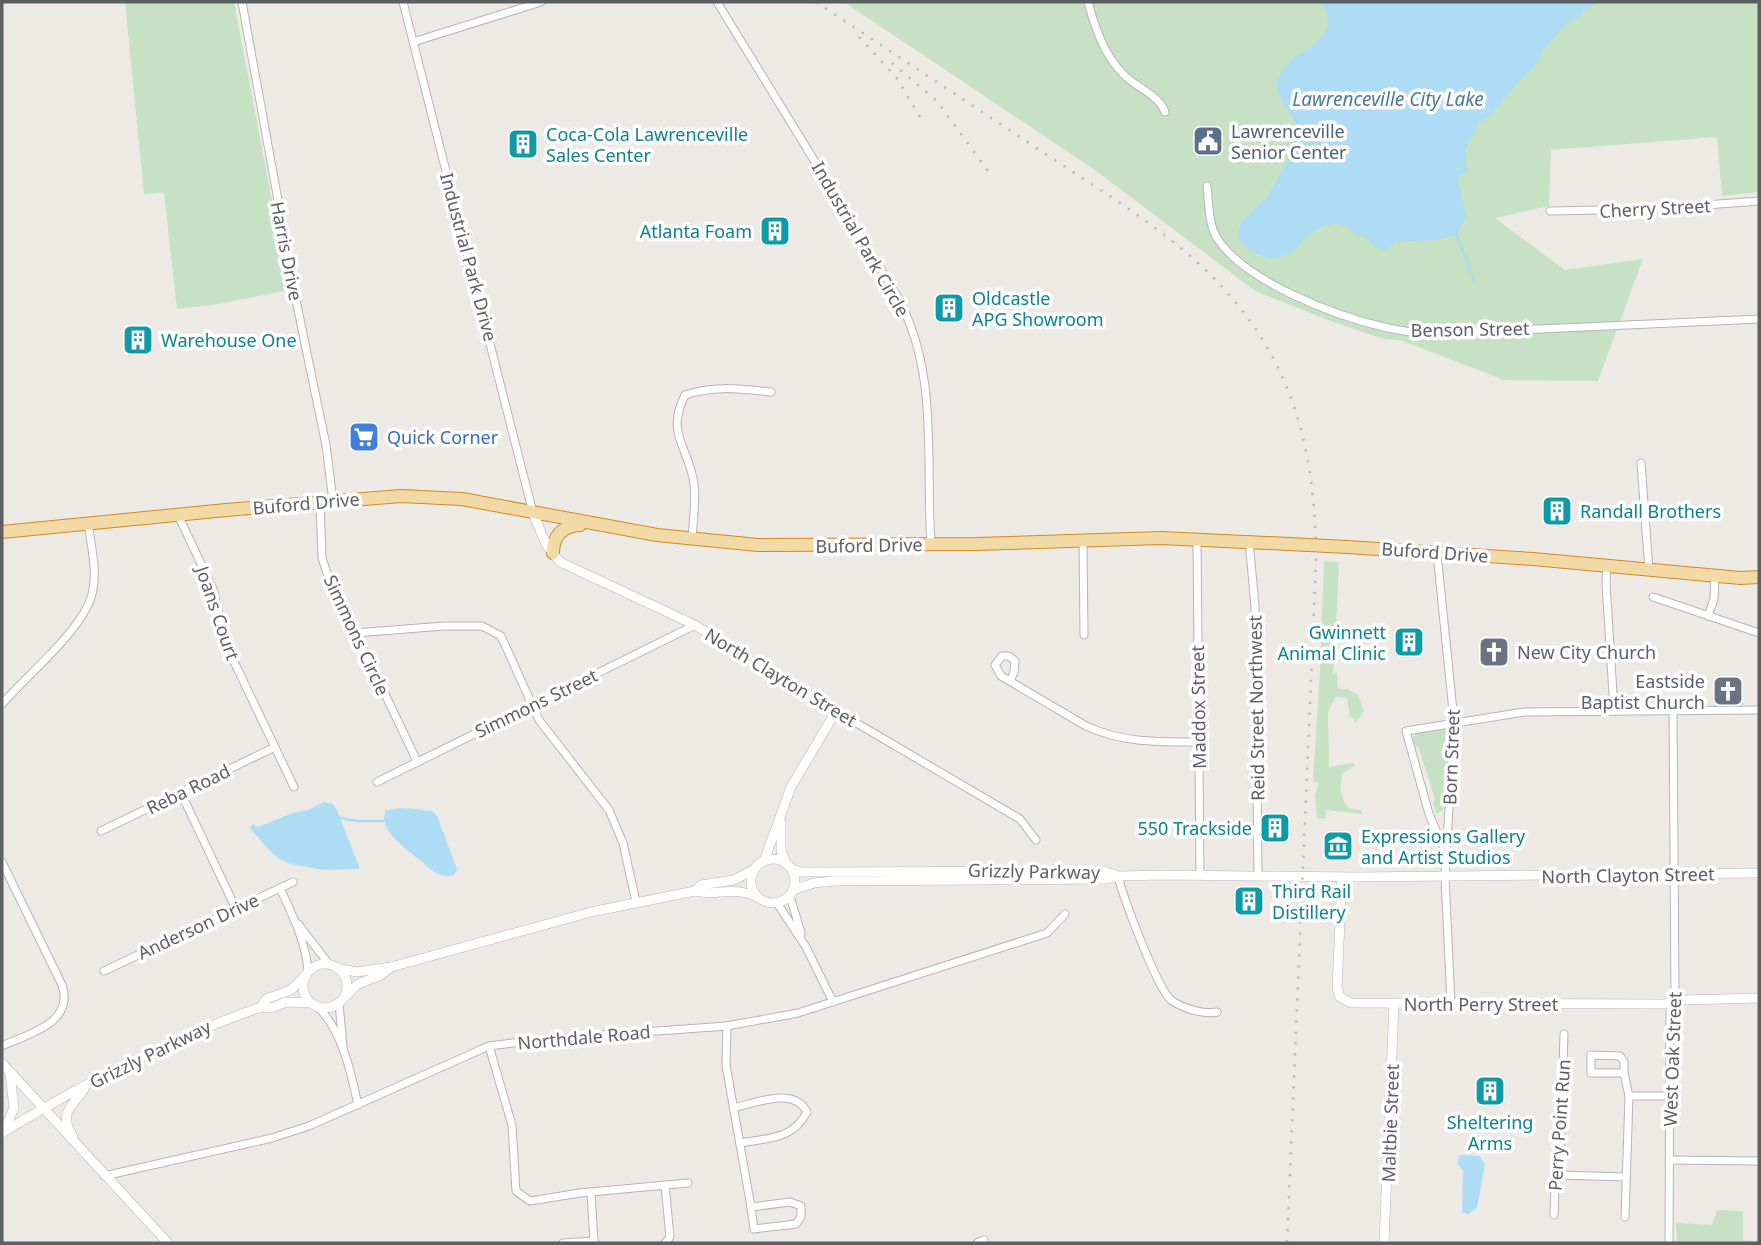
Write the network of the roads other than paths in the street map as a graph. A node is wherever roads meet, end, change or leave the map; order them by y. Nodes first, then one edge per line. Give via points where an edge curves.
1 (242, 2) edge
2 (403, 2) edge
3 (541, 2) edge
4 (717, 2) edge
5 (1088, 2) edge
6 (413, 41) junction
7 (1164, 112) dead end
8 (1207, 186) dead end
9 (1759, 201) edge
10 (1550, 211) dead end
11 (1759, 319) edge
12 (771, 392) dead end
13 (1641, 463) dead end
14 (326, 501) junction
15 (533, 513) junction
16 (178, 515) junction
17 (88, 523) junction
18 (593, 524) junction
19 (2, 532) edge
20 (1197, 539) junction
21 (691, 540) junction
22 (1083, 540) junction
23 (1249, 541) junction
24 (931, 544) junction
25 (553, 553) junction
26 (1437, 553) junction
27 (1607, 566) junction
28 (1649, 570) junction
29 (1715, 576) junction
30 (1759, 577) edge
31 (1740, 579) junction
32 (1759, 584) edge
33 (1653, 597) dead end
34 (1708, 615) junction
35 (695, 625) junction
36 (355, 633) junction
37 (1759, 633) edge
38 (1084, 635) dead end
39 (1010, 681) dead end
40 (2, 704) edge
41 (533, 705) junction
42 (1673, 709) junction
43 (836, 710) junction
44 (1614, 710) junction
45 (1759, 710) edge
46 (1454, 721) junction
47 (1199, 742) junction
48 (275, 747) junction
49 (417, 761) junction
50 (377, 782) dead end
51 (295, 787) dead end
52 (181, 793) junction
53 (781, 817) junction
54 (101, 831) dead end
55 (1036, 840) dead end
56 (1446, 853) junction
57 (764, 860) junction
58 (2, 862) edge
59 (789, 866) junction
60 (753, 870) junction
61 (1759, 873) edge
62 (1200, 874) junction
63 (1258, 875) junction
64 (1674, 875) junction
65 (1118, 876) junction
66 (1342, 877) junction
67 (1445, 877) junction
68 (293, 882) dead end
69 (280, 888) junction
70 (695, 891) junction
71 (792, 893) junction
72 (757, 897) junction
73 (636, 902) junction
74 (777, 903) junction
75 (236, 909) junction
76 (1065, 914) dead end
77 (296, 921) junction
78 (806, 947) junction
79 (328, 963) junction
80 (391, 967) junction
81 (341, 969) junction
82 (104, 971) dead end
83 (306, 974) junction
84 (1759, 999) edge
85 (342, 1000) junction
86 (833, 1002) junction
87 (1673, 1002) junction
88 (1394, 1004) junction
89 (1451, 1004) junction
90 (314, 1005) junction
91 (261, 1007) junction
92 (1217, 1012) dead end
93 (727, 1026) junction
94 (1564, 1034) dead end
95 (2, 1046) edge
96 (489, 1046) junction
97 (344, 1051) junction
98 (2, 1063) edge
99 (10, 1073) junction
100 (1624, 1073) junction
101 (87, 1084) junction
102 (1629, 1096) junction
103 (1670, 1096) junction
104 (358, 1105) junction
105 (733, 1108) junction
106 (42, 1109) junction
107 (2, 1133) edge
108 (740, 1143) junction
109 (76, 1145) junction
110 (1670, 1160) junction
111 (1759, 1161) edge
112 (1558, 1175) junction
113 (104, 1176) junction
114 (1626, 1177) junction
115 (688, 1183) dead end
116 (665, 1185) junction
117 (591, 1192) junction
118 (751, 1207) junction
119 (1554, 1215) dead end
120 (1625, 1217) dead end
121 (594, 1242) edge
122 (168, 1243) edge
123 (563, 1243) edge
124 (665, 1243) edge
125 (1384, 1243) edge
126 (1669, 1243) edge

1 - 14 street, Harris Drive via 326,445
2 - 6 street, Industrial Park Drive
3 - 6 street
4 - 24 street, Industrial Park Circle via 891,285 913,329 926,392
5 - 7 street via 1097,33 1114,62 1156,99
6 - 15 street, Industrial Park Drive
8 - 11 street, Benson Street via 1212,225 1231,255 1304,300 1384,327 1425,334
9 - 10 street, Cherry Street
12 - 21 street via 704,389 685,396 677,410 676,428 694,483
13 - 28 street
14 - 15 highway, Buford Drive via 386,496 461,499
14 - 16 highway, Buford Drive
14 - 36 street, Simmons Circle via 322,558
15 - 18 highway, Buford Drive
15 - 25 street, North Clayton Street
16 - 17 highway, Buford Drive
16 - 48 street, Joans Court via 212,589 227,647
17 - 19 highway, Buford Drive
17 - 40 street via 94,574 89,605 73,629
18 - 21 highway, Buford Drive
18 - 25 highway via 570,525 560,531
20 - 22 highway, Buford Drive
20 - 23 highway, Buford Drive
20 - 47 street, Maddox Street
21 - 24 highway, Buford Drive via 788,546
22 - 24 highway, Buford Drive
22 - 38 street
23 - 26 highway, Buford Drive, bridge
23 - 63 street, Reid Street Northwest via 1255,606
25 - 35 street, North Clayton Street via 560,562
26 - 27 highway, Buford Drive
26 - 46 street, Born Street
27 - 28 highway, Buford Drive
27 - 44 street
28 - 29 highway, Buford Drive
29 - 31 highway, Buford Drive
29 - 34 street
30 - 31 highway, Buford Drive
31 - 32 highway, Buford Drive
33 - 34 street
34 - 37 street
35 - 41 street, Simmons Street
35 - 43 street, North Clayton Street
36 - 41 street via 482,626 501,636
36 - 49 street, Simmons Circle
39 - 47 street via 1109,736
41 - 49 street, Simmons Street
41 - 73 street via 556,745 609,810 623,843
42 - 44 street
42 - 45 street
42 - 64 street, West Oak Street
43 - 53 street via 791,787
43 - 55 street, North Clayton Street via 1020,819
44 - 46 street via 1524,712
46 - 56 street, Born Street
46 - 56 street via 1406,731 1429,814
47 - 62 street, Maddox Street
48 - 51 street, Joans Court
48 - 52 street, Reba Road
49 - 50 street, Simmons Street
52 - 54 street, Reba Road
52 - 75 street
53 - 57 street
53 - 59 street via 781,851
56 - 67 street, Born Street
57 - 59 street via 775,859
57 - 60 street
58 - 95 street via 62,985 65,1000 55,1021
59 - 65 street, Grizzly Parkway via 801,872 1104,871
59 - 71 street via 795,875
60 - 70 street via 734,880 701,885
60 - 72 street via 751,884
61 - 64 street, North Clayton Street
62 - 63 street, North Clayton Street
62 - 65 street, North Clayton Street
63 - 66 street, North Clayton Street
64 - 67 street, North Clayton Street
64 - 87 street, West Oak Street
65 - 71 street, Grizzly Parkway via 834,881 814,883
65 - 92 street via 1138,933 1169,998 1183,1006
66 - 67 street, North Clayton Street
66 - 88 street, North Perry Street via 1340,997 1351,1003
67 - 89 street, Born Street
68 - 69 street, Anderson Drive
69 - 75 street, Anderson Drive
69 - 77 street
70 - 72 street via 745,891
70 - 73 street
71 - 74 street
71 - 78 street
72 - 74 street
73 - 80 street
74 - 78 street
75 - 82 street, Anderson Drive
76 - 86 street, Northdale Road via 1047,933
77 - 79 street
77 - 83 street via 307,958
78 - 86 street
79 - 81 street
79 - 83 street
80 - 81 street via 357,972
80 - 85 street via 358,984
81 - 85 street via 348,983
83 - 90 street via 303,991
83 - 91 street, Grizzly Parkway via 291,990 266,999
84 - 87 street
85 - 90 street via 325,1008
85 - 97 street
86 - 93 street, Northdale Road
87 - 89 street, North Perry Street
87 - 103 street, West Oak Street
88 - 89 street, North Perry Street
88 - 125 street, Maltbie Street
90 - 91 street, Grizzly Parkway via 286,1002
90 - 97 street via 328,1017
91 - 101 street, Grizzly Parkway via 180,1037
93 - 96 street, Northdale Road
93 - 105 street via 726,1065
94 - 112 street, Perry Point Run
96 - 104 street, Northdale Road
96 - 117 street via 512,1125 516,1191 530,1201
97 - 104 street
98 - 99 street
99 - 106 street
99 - 107 street via 14,1108
100 - 100 street via 1591,1073 1591,1055 1619,1056
100 - 102 street
101 - 106 street, Grizzly Parkway
101 - 109 street via 66,1114
102 - 103 street
102 - 114 street
103 - 110 street, West Oak Street
104 - 113 street, Northdale Road via 272,1138
105 - 108 street
105 - 108 street via 790,1097 803,1103 807,1112 793,1132
106 - 107 street, Grizzly Parkway
106 - 109 street
108 - 118 street
109 - 113 street
110 - 111 street
110 - 126 street, West Oak Street
112 - 114 street
112 - 119 street, Perry Point Run
113 - 122 street
114 - 120 street
115 - 116 street
116 - 117 street
116 - 124 street via 670,1237
117 - 121 street
118 - 118 street via 754,1229 796,1224 802,1217 801,1206 790,1202
121 - 123 street

